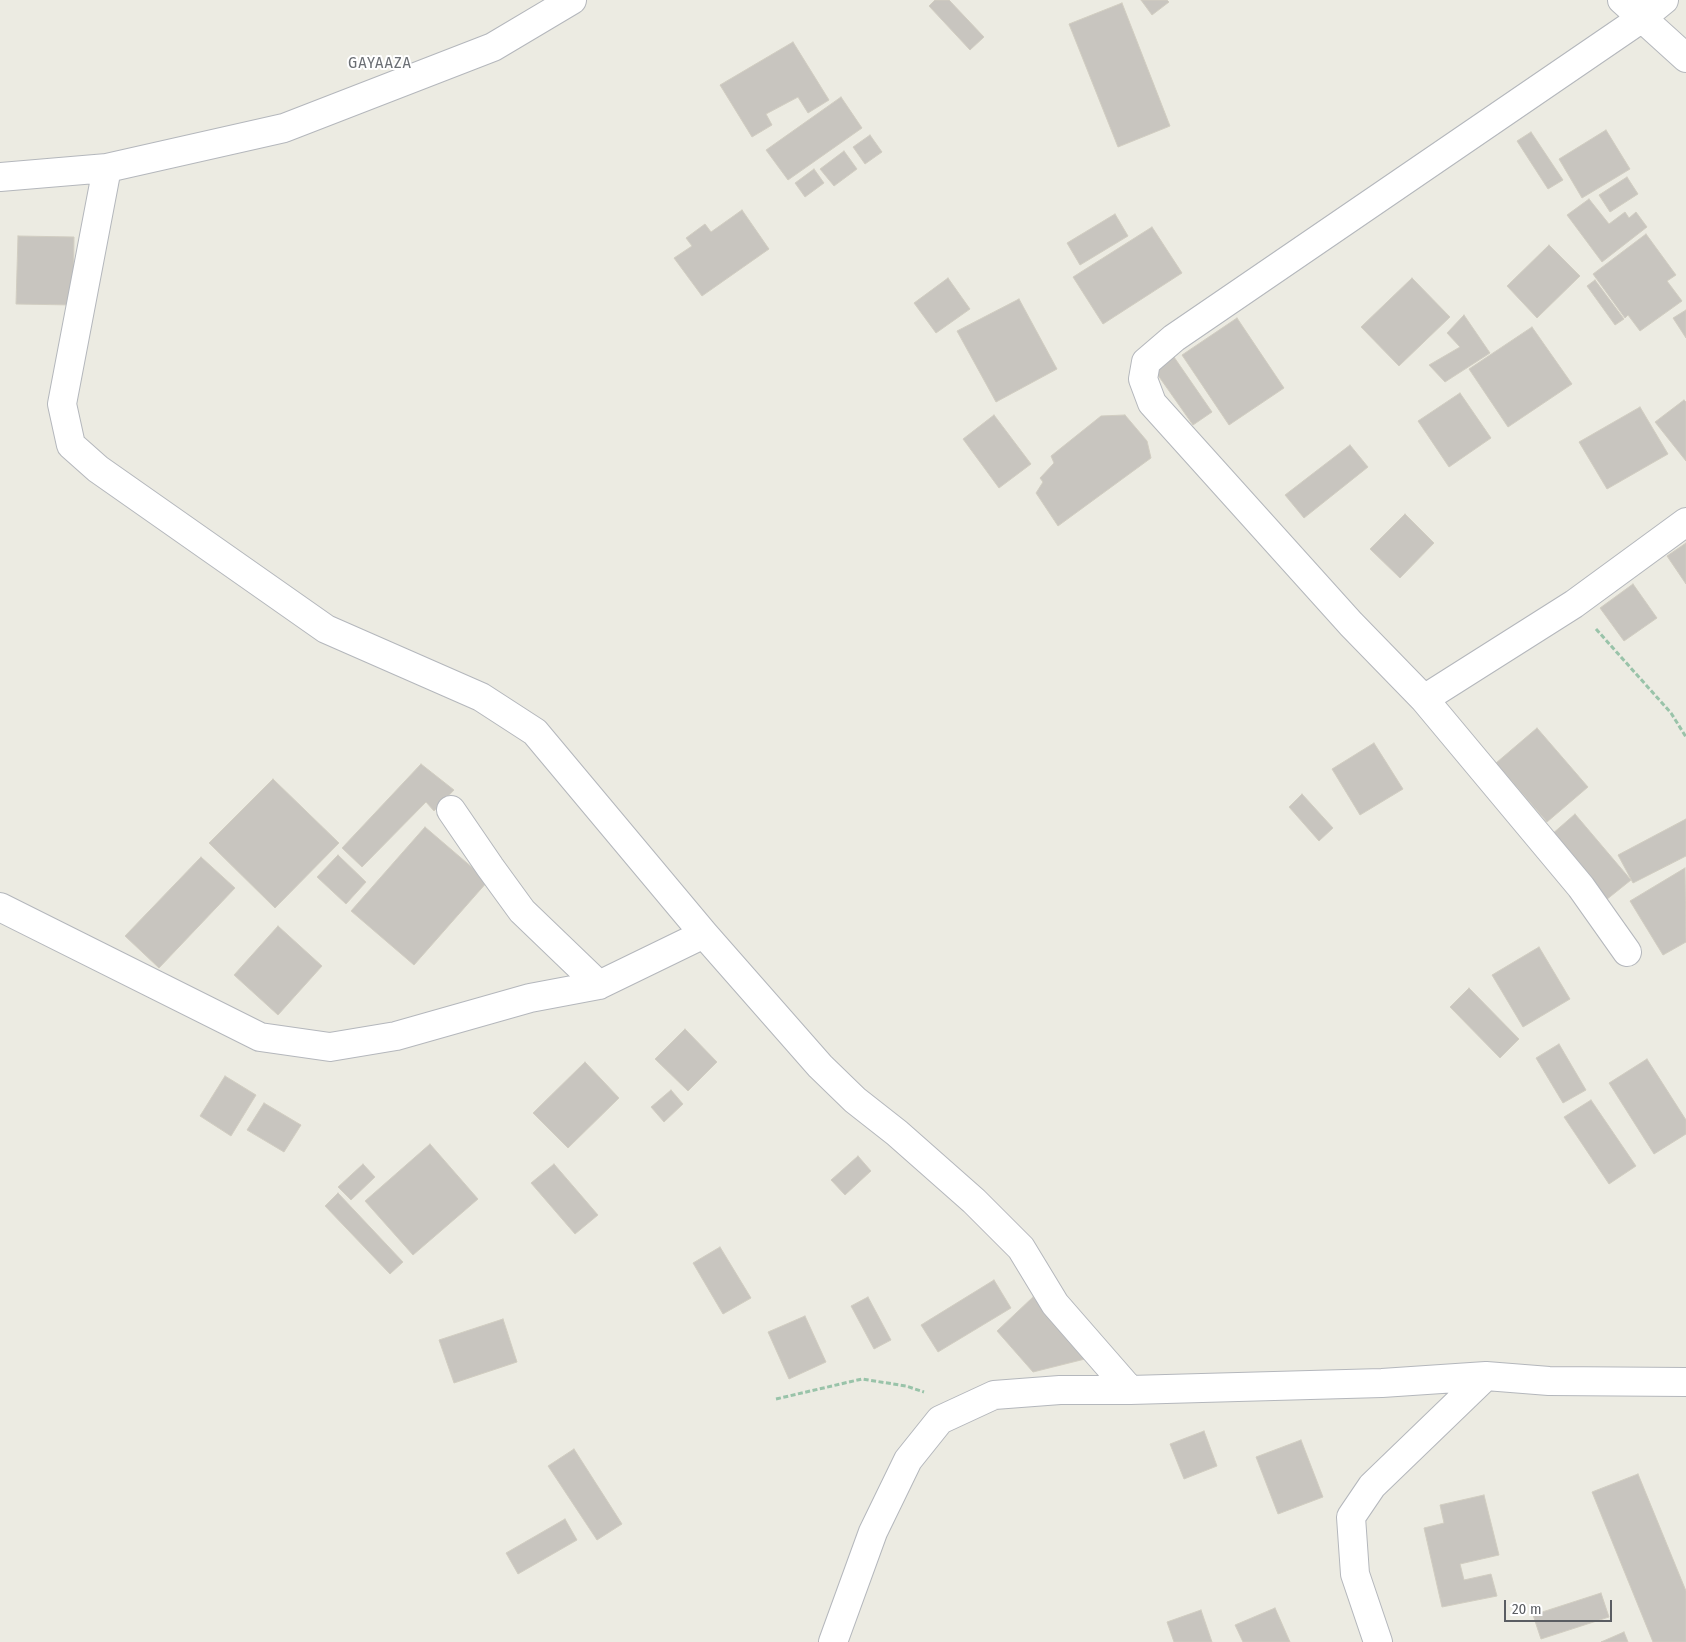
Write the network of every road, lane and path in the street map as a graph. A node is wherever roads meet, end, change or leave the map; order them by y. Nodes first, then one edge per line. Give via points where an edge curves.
1 (572, 0) edge
2 (1622, 0) edge
3 (1664, 0) edge
4 (1642, 18) junction
5 (1686, 58) edge
6 (107, 168) junction
7 (0, 177) edge
8 (1686, 522) edge
9 (1574, 604) junction
10 (1424, 698) junction
11 (1686, 737) edge
12 (451, 810) dead end
13 (0, 907) edge
14 (704, 934) junction
15 (1627, 952) dead end
16 (599, 985) junction
17 (1486, 1376) junction
18 (1686, 1382) edge
19 (1130, 1390) junction
20 (776, 1399) dead end
21 (969, 1407) junction
22 (833, 1642) edge
23 (1378, 1642) edge

1 - 6 street via 492,47 284,128
2 - 4 street
3 - 4 street
4 - 5 street
4 - 10 street via 1174,338 1146,362 1143,380 1152,403 1352,624
6 - 7 street
6 - 14 street via 62,404 71,445 98,469 326,629 480,697 535,732
8 - 9 street
9 - 10 street
9 - 11 path via 1671,713
10 - 15 street via 1581,888
12 - 16 street via 522,911
13 - 16 street via 260,1037 330,1047 396,1036 530,998
14 - 16 street
14 - 19 street via 820,1066 974,1201 1021,1248 1055,1304
17 - 18 street via 1549,1381
17 - 19 street via 1382,1383
17 - 23 street via 1372,1486 1351,1517 1355,1574
19 - 21 street via 1060,1390 994,1395
20 - 21 path via 862,1379 906,1386
21 - 22 street via 940,1420 908,1460 873,1532

